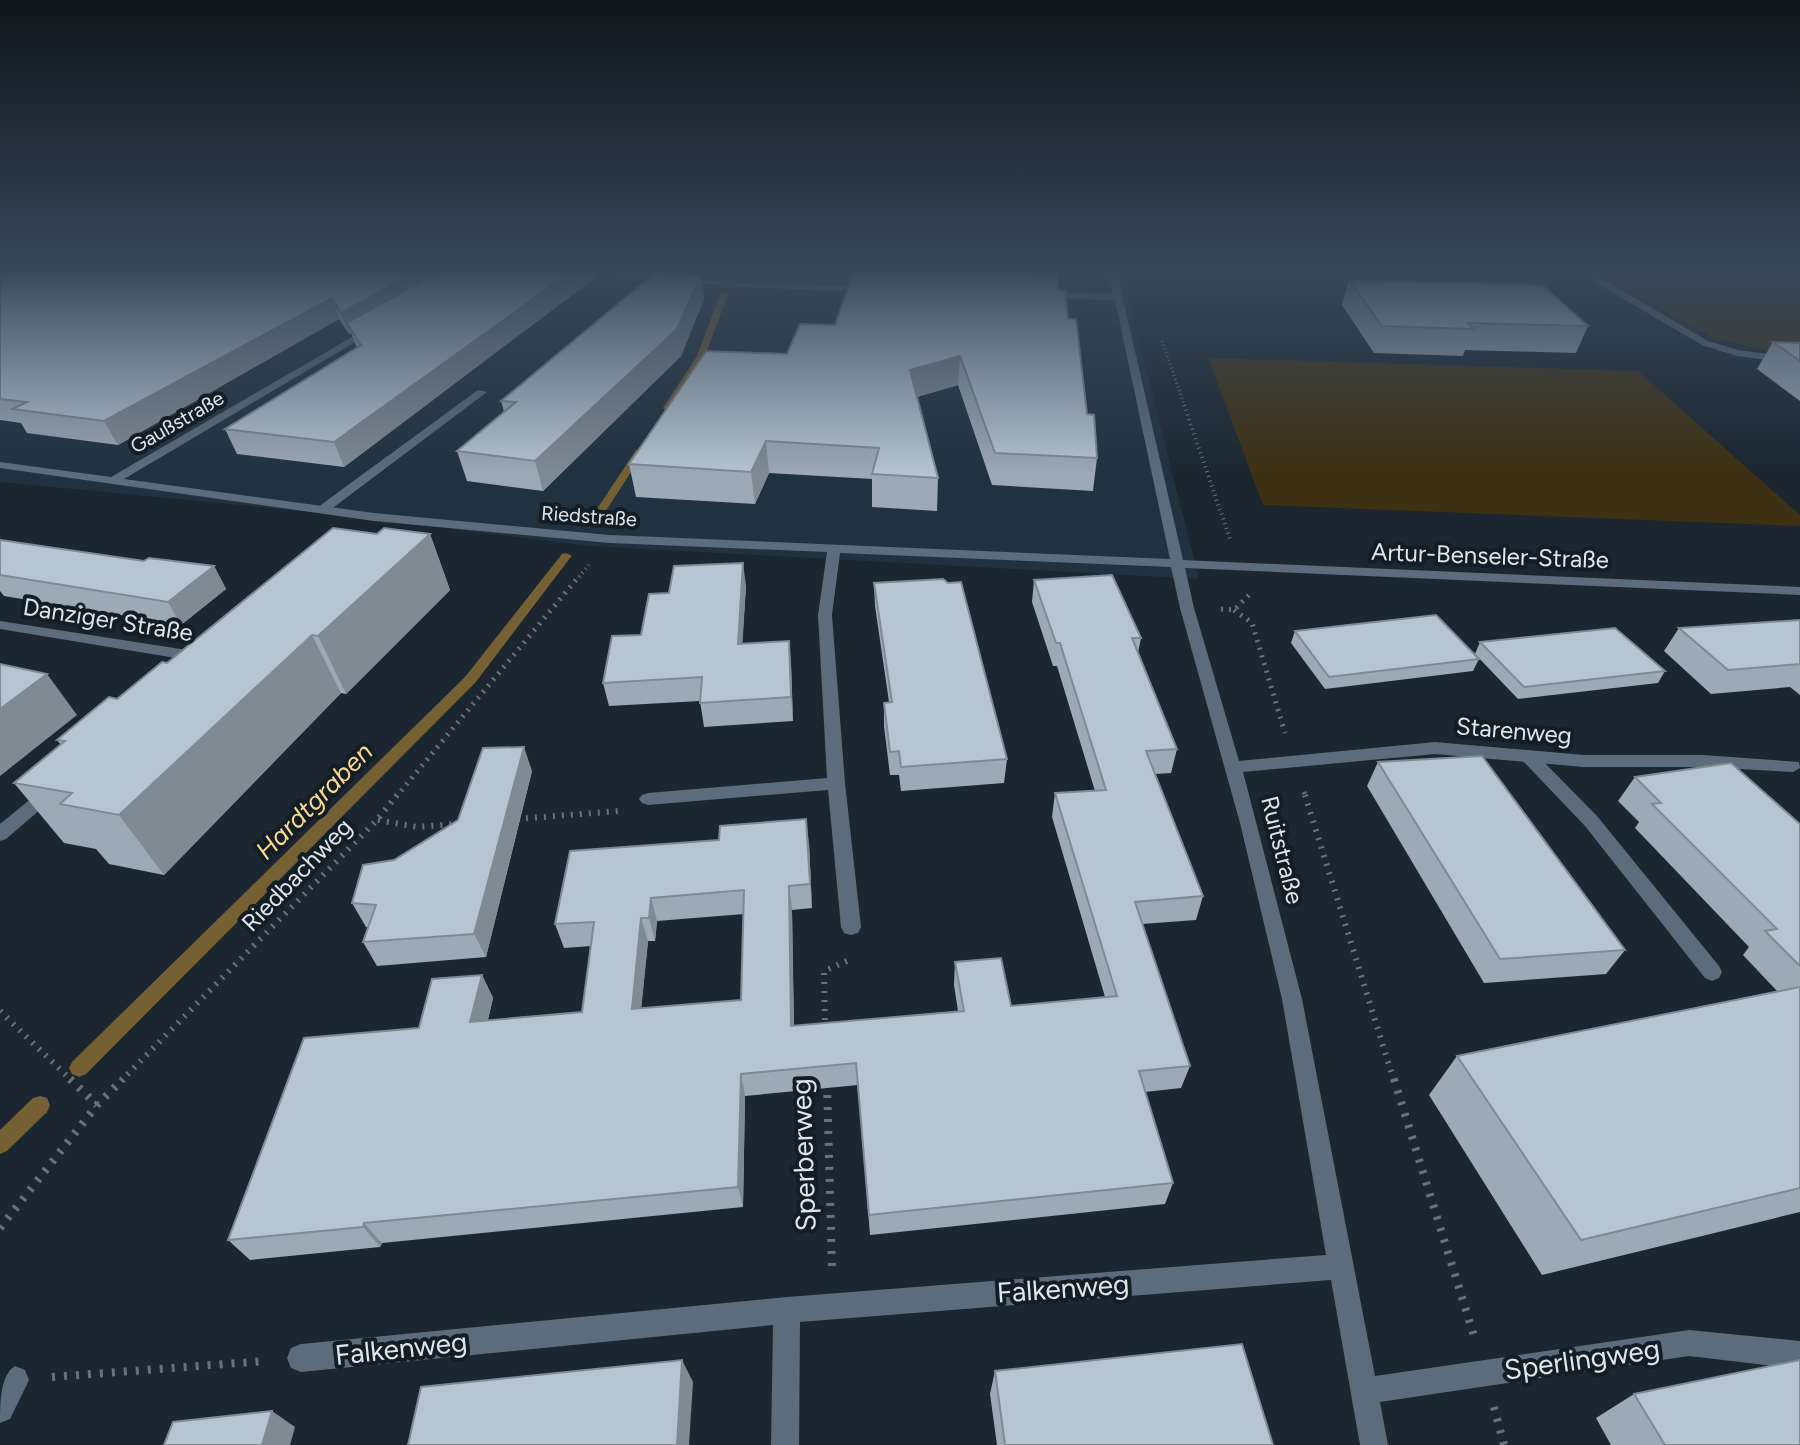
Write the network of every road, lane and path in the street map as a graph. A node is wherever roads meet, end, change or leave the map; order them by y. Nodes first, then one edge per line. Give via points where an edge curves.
1 (352, 340) edge
2 (1126, 340) edge
3 (1161, 340) edge
4 (1701, 340) edge
5 (1800, 361) edge
6 (482, 392) dead end
7 (0, 465) edge
8 (114, 480) junction
9 (322, 510) junction
10 (610, 539) junction
11 (834, 549) junction
12 (1179, 566) junction
13 (1241, 569) junction
14 (1800, 591) edge
15 (1234, 610) dead end
16 (0, 625) edge
17 (208, 659) edge
18 (1528, 756) junction
19 (1294, 761) junction
20 (1793, 766) dead end
21 (1233, 767) junction
22 (836, 783) junction
23 (58, 785) edge
24 (648, 799) joint
25 (377, 820) junction
26 (507, 820) edge
27 (462, 823) edge
28 (0, 834) edge
29 (851, 927) joint
30 (1712, 972) dead end
31 (0, 1011) edge
32 (825, 1035) edge
33 (826, 1067) edge
34 (97, 1105) junction
35 (0, 1228) edge
36 (1339, 1267) junction
37 (833, 1306) junction
38 (787, 1310) junction
39 (1800, 1355) edge
40 (301, 1358) joint
41 (1485, 1373) junction
42 (15, 1380) joint
43 (1364, 1391) junction
44 (0, 1409) edge
45 (785, 1445) edge
46 (1374, 1445) edge
47 (1504, 1445) edge

1 - 8 street, Gaußstraße
2 - 12 street, Ruitstraße
3 - 13 path
4 - 5 street via 1737,353
6 - 9 street
7 - 8 street, Riedstraße
8 - 9 street, Riedstraße
9 - 10 street, Riedstraße via 368,522
10 - 11 street, Riedstraße
10 - 25 path, Riedbachweg
11 - 12 street, Riedstraße
11 - 22 street via 825,615
12 - 13 street, Artur-Benseler-Straße
12 - 21 street, Ruitstraße
13 - 14 street, Artur-Benseler-Straße
15 - 19 path via 1252,623
16 - 17 street, Danziger Straße
18 - 19 street, Starenweg via 1435,748
18 - 20 street, Starenweg
18 - 30 street via 1591,821
19 - 21 street, Starenweg
19 - 41 path
21 - 36 street, Ruitstraße via 1292,999
22 - 24 street
22 - 29 street
23 - 28 street
24 - 26 path via 628,810
25 - 27 path via 417,827
25 - 34 path, Riedbachweg
29 - 32 path via 853,959 824,971
31 - 34 path
33 - 37 path, Sperberweg
34 - 35 path, Riedbachweg
36 - 37 street, Falkenweg
36 - 43 street, Ruitstraße
37 - 38 street, Falkenweg
38 - 40 street, Falkenweg
38 - 45 street
39 - 41 street, Sperlingweg via 1689,1343
40 - 42 path, Falkenweg
41 - 43 street, Sperlingweg
41 - 47 path
42 - 44 street
43 - 46 street, Ruitstraße

